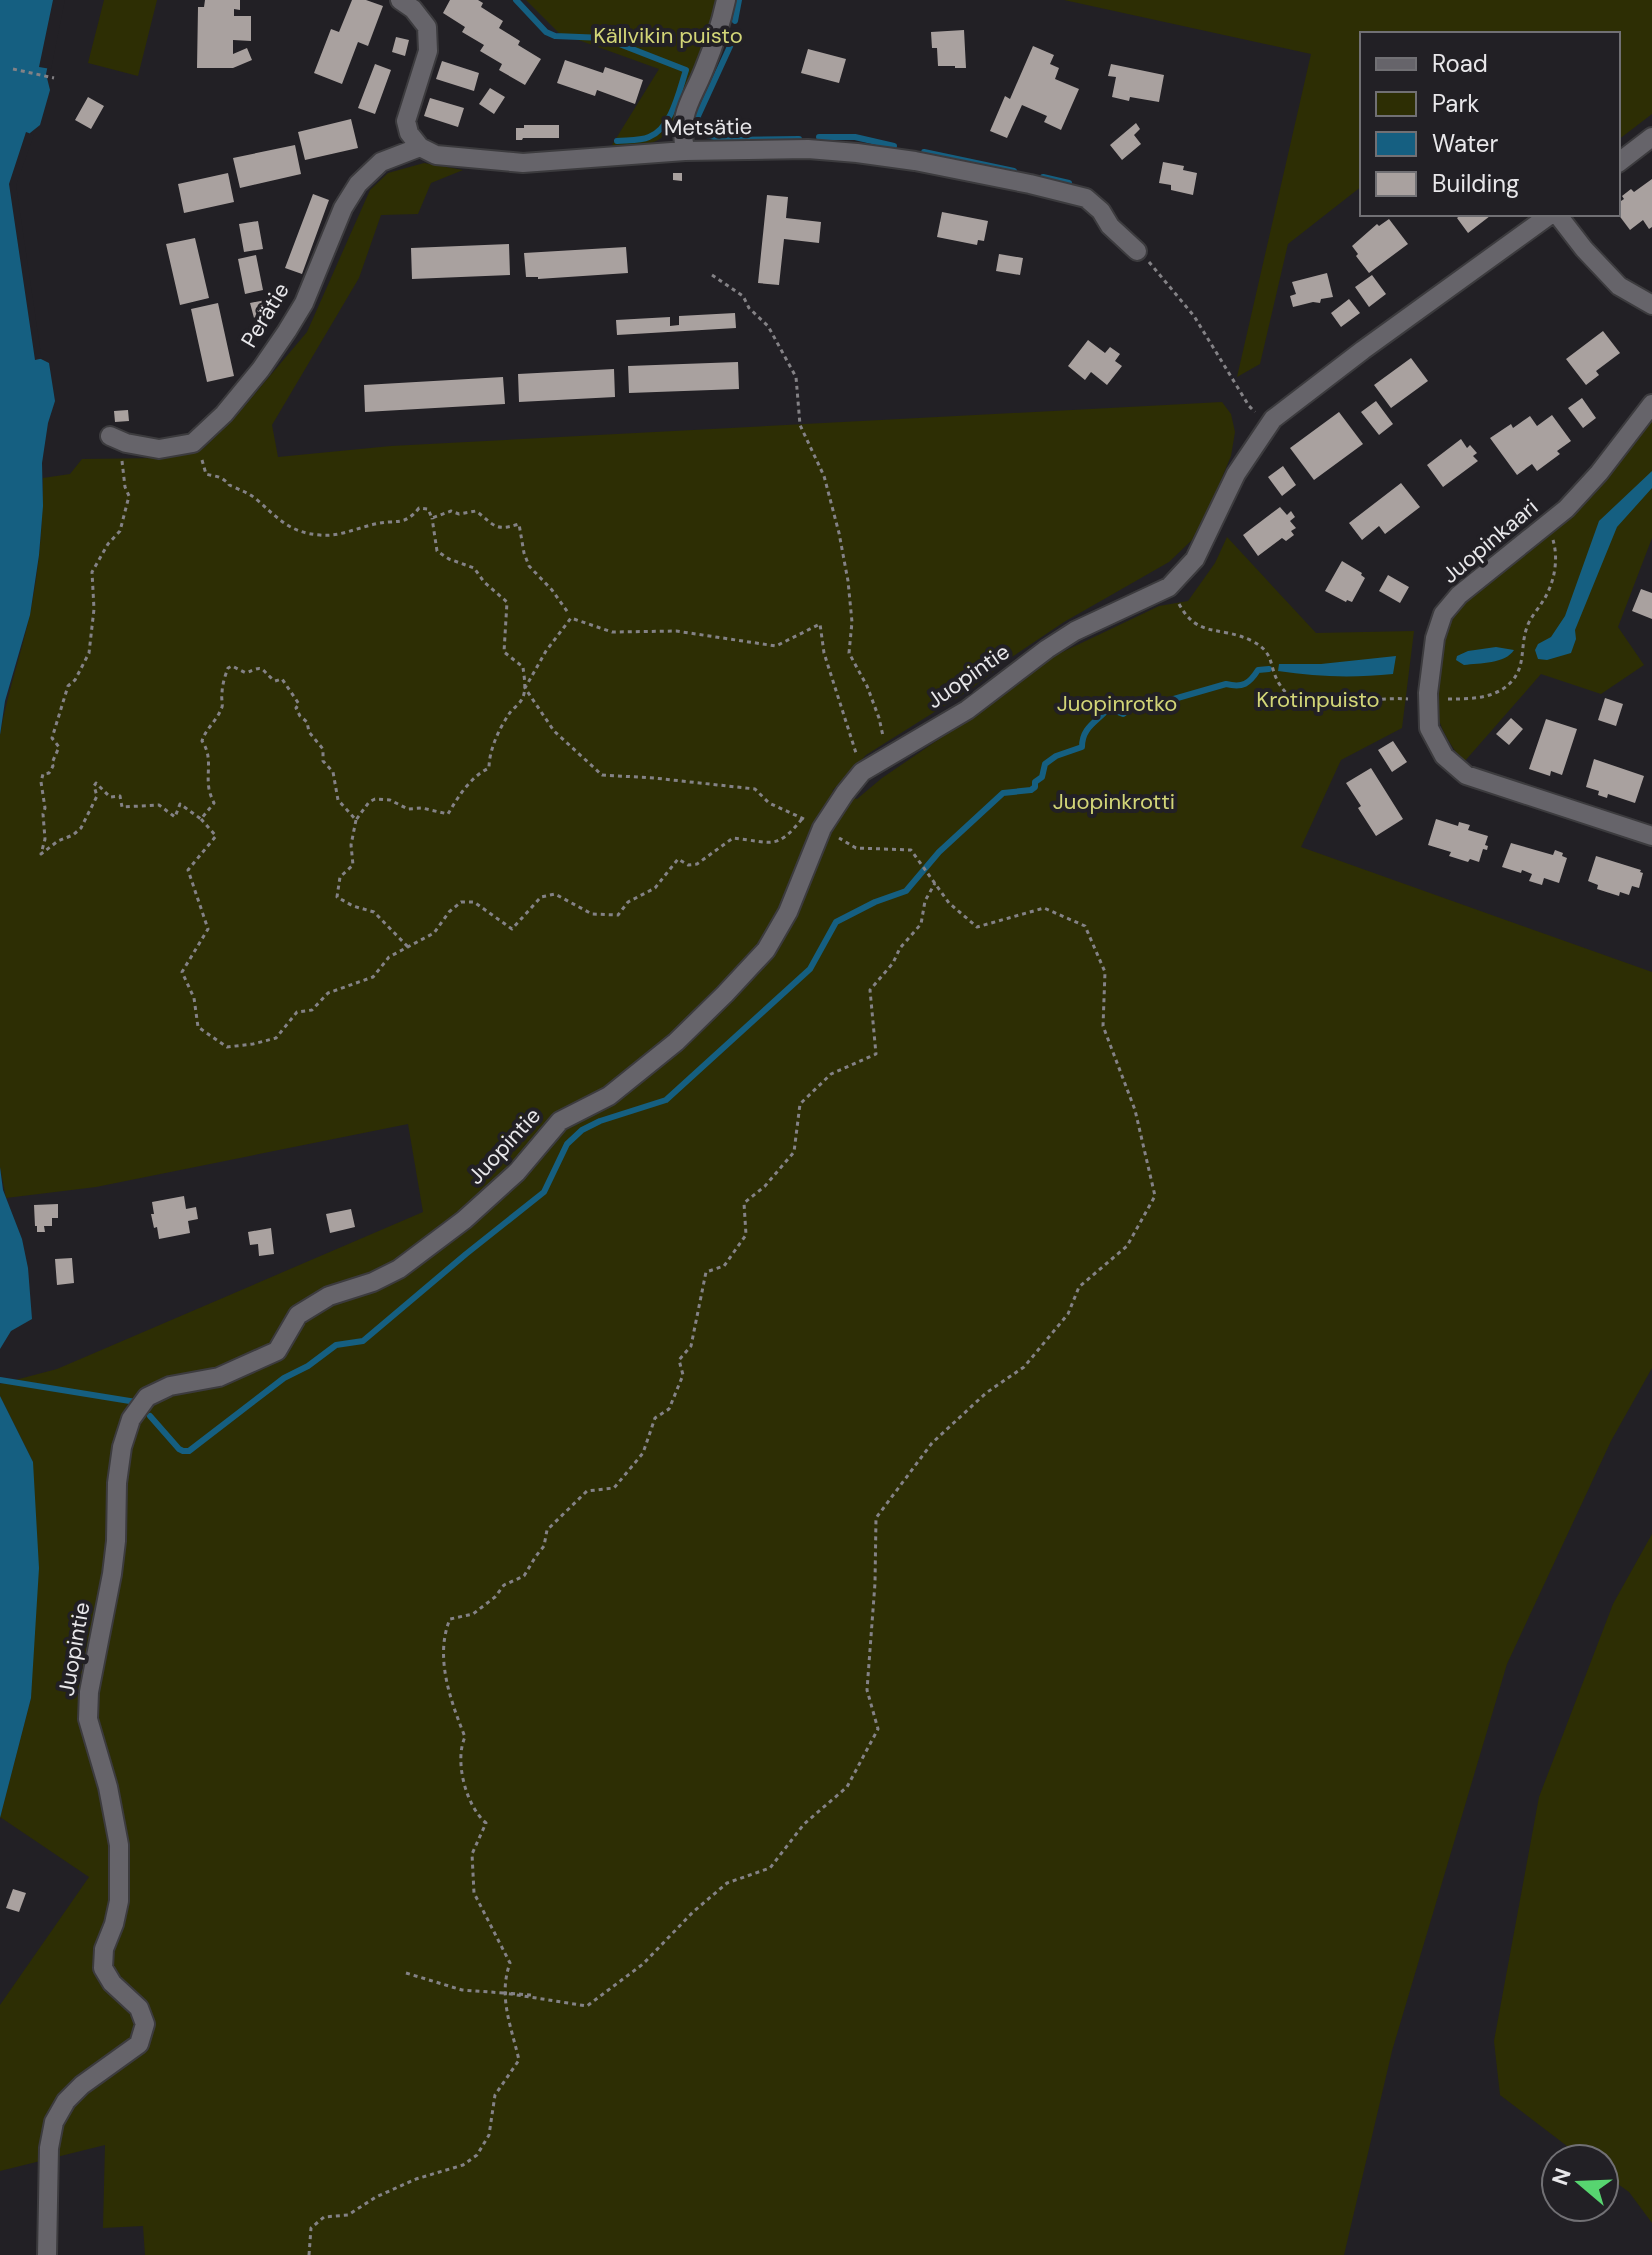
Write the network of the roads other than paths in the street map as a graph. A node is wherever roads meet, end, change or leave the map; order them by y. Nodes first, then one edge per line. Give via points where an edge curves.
1 (400, 0) edge
2 (726, 0) edge
3 (1652, 137) edge
4 (420, 147) junction
5 (685, 151) junction
6 (1620, 161) edge
7 (1551, 216) edge
8 (1556, 216) edge
9 (1137, 251) road end
10 (1652, 305) edge
11 (1652, 404) edge
12 (110, 436) road end
13 (1652, 836) edge
14 (47, 2255) edge

1 - 4 street via 427,27 428,51 406,121
2 - 5 street via 688,102 681,129
3 - 6 street
4 - 5 street, Metsätie via 436,155 523,163
4 - 12 street, Perätie via 381,162 358,184 287,331 224,414 193,443 159,449
5 - 9 street, Metsätie via 857,153 1030,184 1086,198
7 - 14 street, Juopintie via 1363,350 1269,425 1236,474 1195,559 1169,587 1075,631 967,710 862,772 822,828 788,912 766,950 676,1042 609,1096 560,1121 517,1172 399,1269 329,1296 298,1315 277,1351 219,1377 170,1386 147,1397 131,1419 122,1447 112,1574 88,1719 119,1845 119,1901 103,1968 139,2008 145,2024 139,2044 82,2085 54,2122
8 - 10 street, Juopintie via 1619,286
11 - 13 street, Juopinkaari via 1566,509 1459,595 1443,614 1428,699 1429,728 1444,756 1466,775

